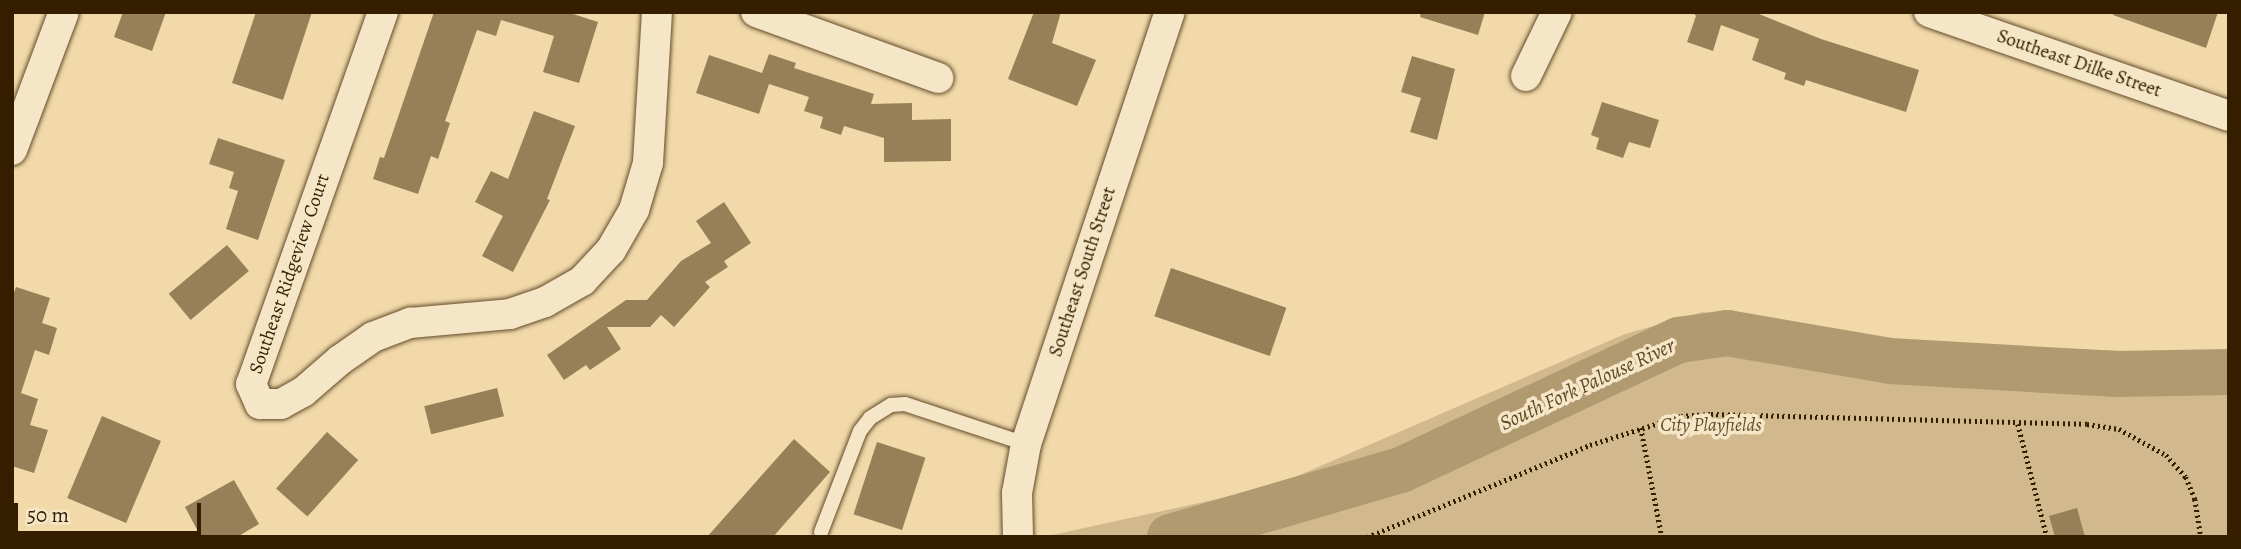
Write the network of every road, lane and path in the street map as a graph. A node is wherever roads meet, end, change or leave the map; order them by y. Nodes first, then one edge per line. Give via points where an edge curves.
1 (64, 12) edge
2 (383, 12) edge
3 (756, 12) edge
4 (1170, 12) edge
5 (1557, 12) edge
6 (1929, 12) edge
7 (656, 13) edge
8 (1999, 24) edge
9 (1526, 76) dead end
10 (938, 78) dead end
11 (2229, 116) edge
12 (12, 150) edge
13 (2018, 424) junction
14 (1641, 429) junction
15 (1026, 443) junction
16 (821, 532) dead end
17 (1018, 537) edge
18 (1367, 537) edge
19 (1662, 537) edge
20 (2047, 537) edge
21 (2201, 537) edge

1 - 12 street
2 - 7 street, Southeast Ridgeview Court via 251,384 260,404 281,404 303,392 373,337 410,323 510,314 545,302 582,281 611,250 634,210 648,163
3 - 10 street
4 - 15 street, Southeast South Street
5 - 9 street
6 - 8 street, Southeast Dilke Street
8 - 11 street, Southeast Dilke Street
13 - 14 path via 1711,414 1681,416
13 - 20 path
13 - 21 path via 2119,429 2166,455 2186,477
14 - 18 path via 1590,444
14 - 19 path
15 - 16 lane via 905,404 891,405 860,430
15 - 17 street, Southeast South Street via 1017,493

